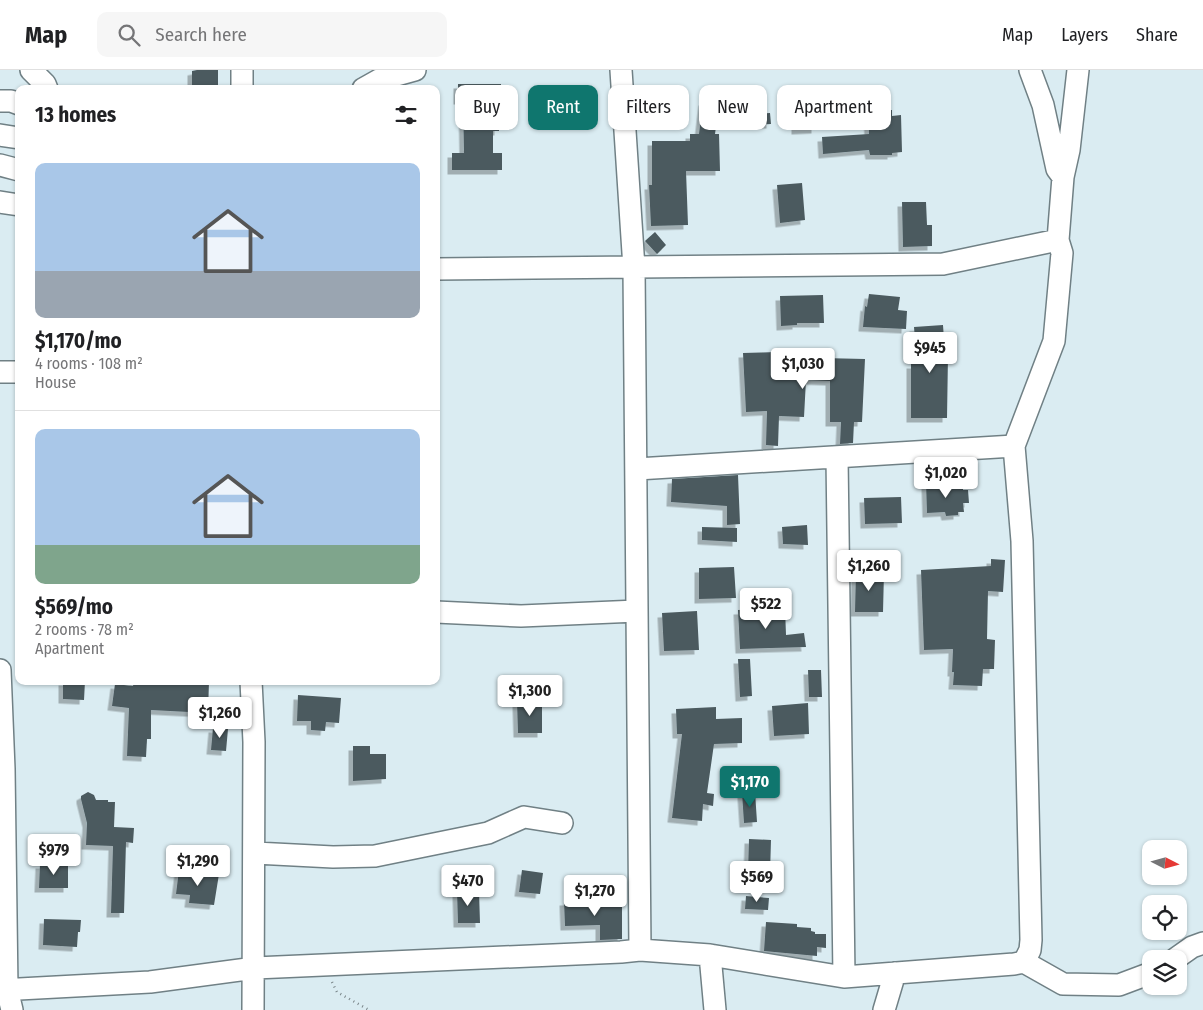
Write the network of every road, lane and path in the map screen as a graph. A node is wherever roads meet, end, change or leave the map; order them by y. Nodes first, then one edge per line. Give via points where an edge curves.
1 (31, 70) edge
2 (242, 70) edge
3 (414, 70) edge
4 (621, 70) edge
5 (1030, 70) edge
6 (1078, 70) edge
7 (45, 85) edge
8 (242, 85) edge
9 (370, 85) edge
10 (0, 101) edge
11 (15, 102) edge
12 (0, 135) edge
13 (15, 137) edge
14 (0, 165) edge
15 (15, 169) edge
16 (1062, 177) junction
17 (0, 202) edge
18 (15, 204) edge
19 (1058, 240) junction
20 (634, 268) junction
21 (440, 269) edge
22 (0, 372) edge
23 (15, 372) edge
24 (1014, 446) junction
25 (837, 457) junction
26 (637, 469) junction
27 (637, 611) junction
28 (440, 612) edge
29 (0, 670) edge
30 (252, 685) edge
31 (2, 768) edge
32 (562, 823) dead end
33 (255, 853) junction
34 (1203, 943) edge
35 (640, 950) junction
36 (1187, 951) edge
37 (710, 955) junction
38 (1024, 962) junction
39 (323, 965) junction
40 (255, 968) junction
41 (895, 973) junction
42 (1142, 976) edge
43 (844, 977) junction
44 (3, 987) edge
45 (12, 1010) edge
46 (254, 1010) edge
47 (370, 1010) edge
48 (716, 1010) edge
49 (884, 1010) edge

1 - 7 street
2 - 8 street
3 - 9 street
4 - 20 street
5 - 16 street
6 - 16 street via 1069,150
10 - 11 street
12 - 13 street
14 - 15 street
16 - 19 street
17 - 18 street
19 - 20 street via 943,264
19 - 24 street via 1062,253 1054,341
20 - 21 street
20 - 26 street
22 - 23 street
24 - 25 street
24 - 38 street via 1022,541 1031,940
25 - 26 street
25 - 43 street
26 - 27 street
27 - 28 street via 521,616
27 - 35 street
29 - 31 street
30 - 33 street
31 - 44 street
32 - 33 street via 524,817 488,832 375,856
33 - 40 street
34 - 36 street
35 - 37 street
35 - 39 street
37 - 43 street
37 - 48 street
38 - 41 street
38 - 42 street via 1063,984 1119,985
39 - 40 street
39 - 47 path via 337,992
40 - 44 street via 150,982
40 - 46 street
41 - 43 street
41 - 49 street
44 - 45 street

